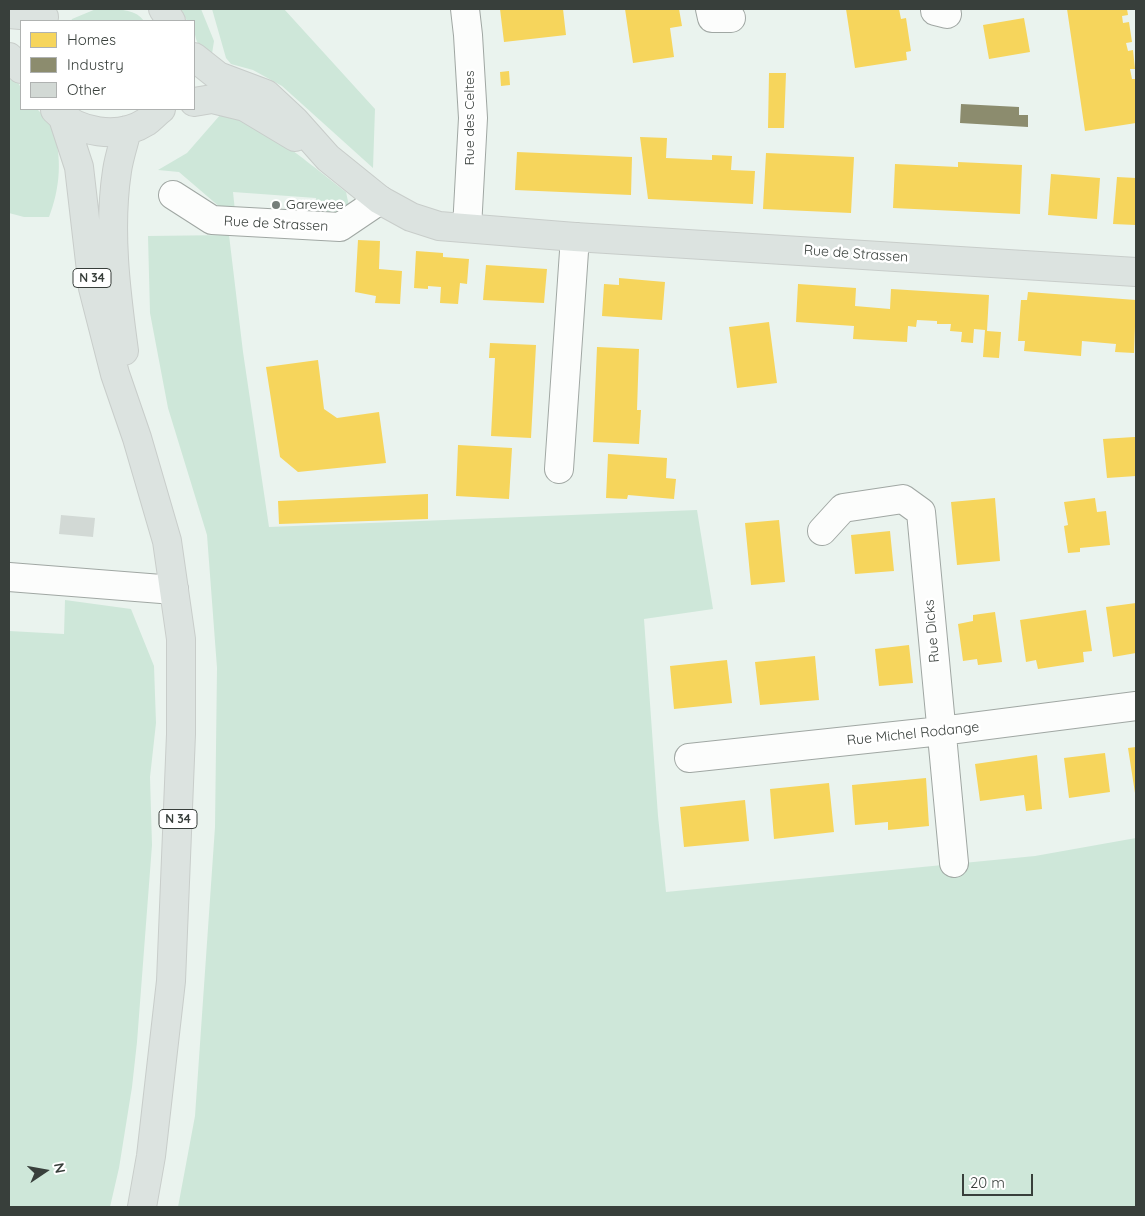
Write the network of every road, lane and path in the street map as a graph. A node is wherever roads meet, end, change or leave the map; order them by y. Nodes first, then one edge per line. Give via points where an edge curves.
1 (163, 9) edge
2 (465, 9) edge
3 (9, 14) edge
4 (46, 16) edge
5 (170, 20) edge
6 (9, 58) edge
7 (195, 58) edge
8 (20, 68) edge
9 (195, 102) edge
10 (160, 110) edge
11 (58, 114) edge
12 (127, 130) junction
13 (328, 158) junction
14 (172, 195) dead end
15 (380, 200) junction
16 (467, 228) junction
17 (575, 237) junction
18 (1136, 272) edge
19 (136, 435) junction
20 (559, 469) dead end
21 (822, 531) dead end
22 (9, 577) edge
23 (174, 590) junction
24 (1136, 706) edge
25 (942, 731) junction
26 (689, 758) dead end
27 (954, 863) dead end
28 (142, 1207) edge

1 - 5 main road
2 - 16 street, Rue des Celtes via 473,118
3 - 4 main road
6 - 8 main road
7 - 13 main road, Rue de Strassen via 218,76 266,94 295,120
9 - 13 main road, Rue de Strassen via 212,99 246,107
10 - 12 main road, N 34 via 145,122
11 - 12 main road, N 34 via 82,128 104,132
11 - 19 main road, N 34 via 78,167 93,288 115,374
12 - 19 main road, N 34 via 117,170 112,227 120,323
13 - 15 main road, Rue de Strassen
14 - 15 street, Rue de Strassen via 212,220 340,227
15 - 16 main road, Rue de Strassen via 411,217 439,226
16 - 17 main road, Rue de Strassen
17 - 18 main road, Rue de Strassen
17 - 20 street
19 - 23 main road, N 34 via 167,541
21 - 25 street, Rue Dicks via 843,508 903,499 921,512
22 - 23 street
23 - 28 main road, N 34 via 181,639 182,734 171,981
24 - 25 street, Rue Michel Rodange
25 - 26 street, Rue Michel Rodange
25 - 27 street, Rue Dicks

